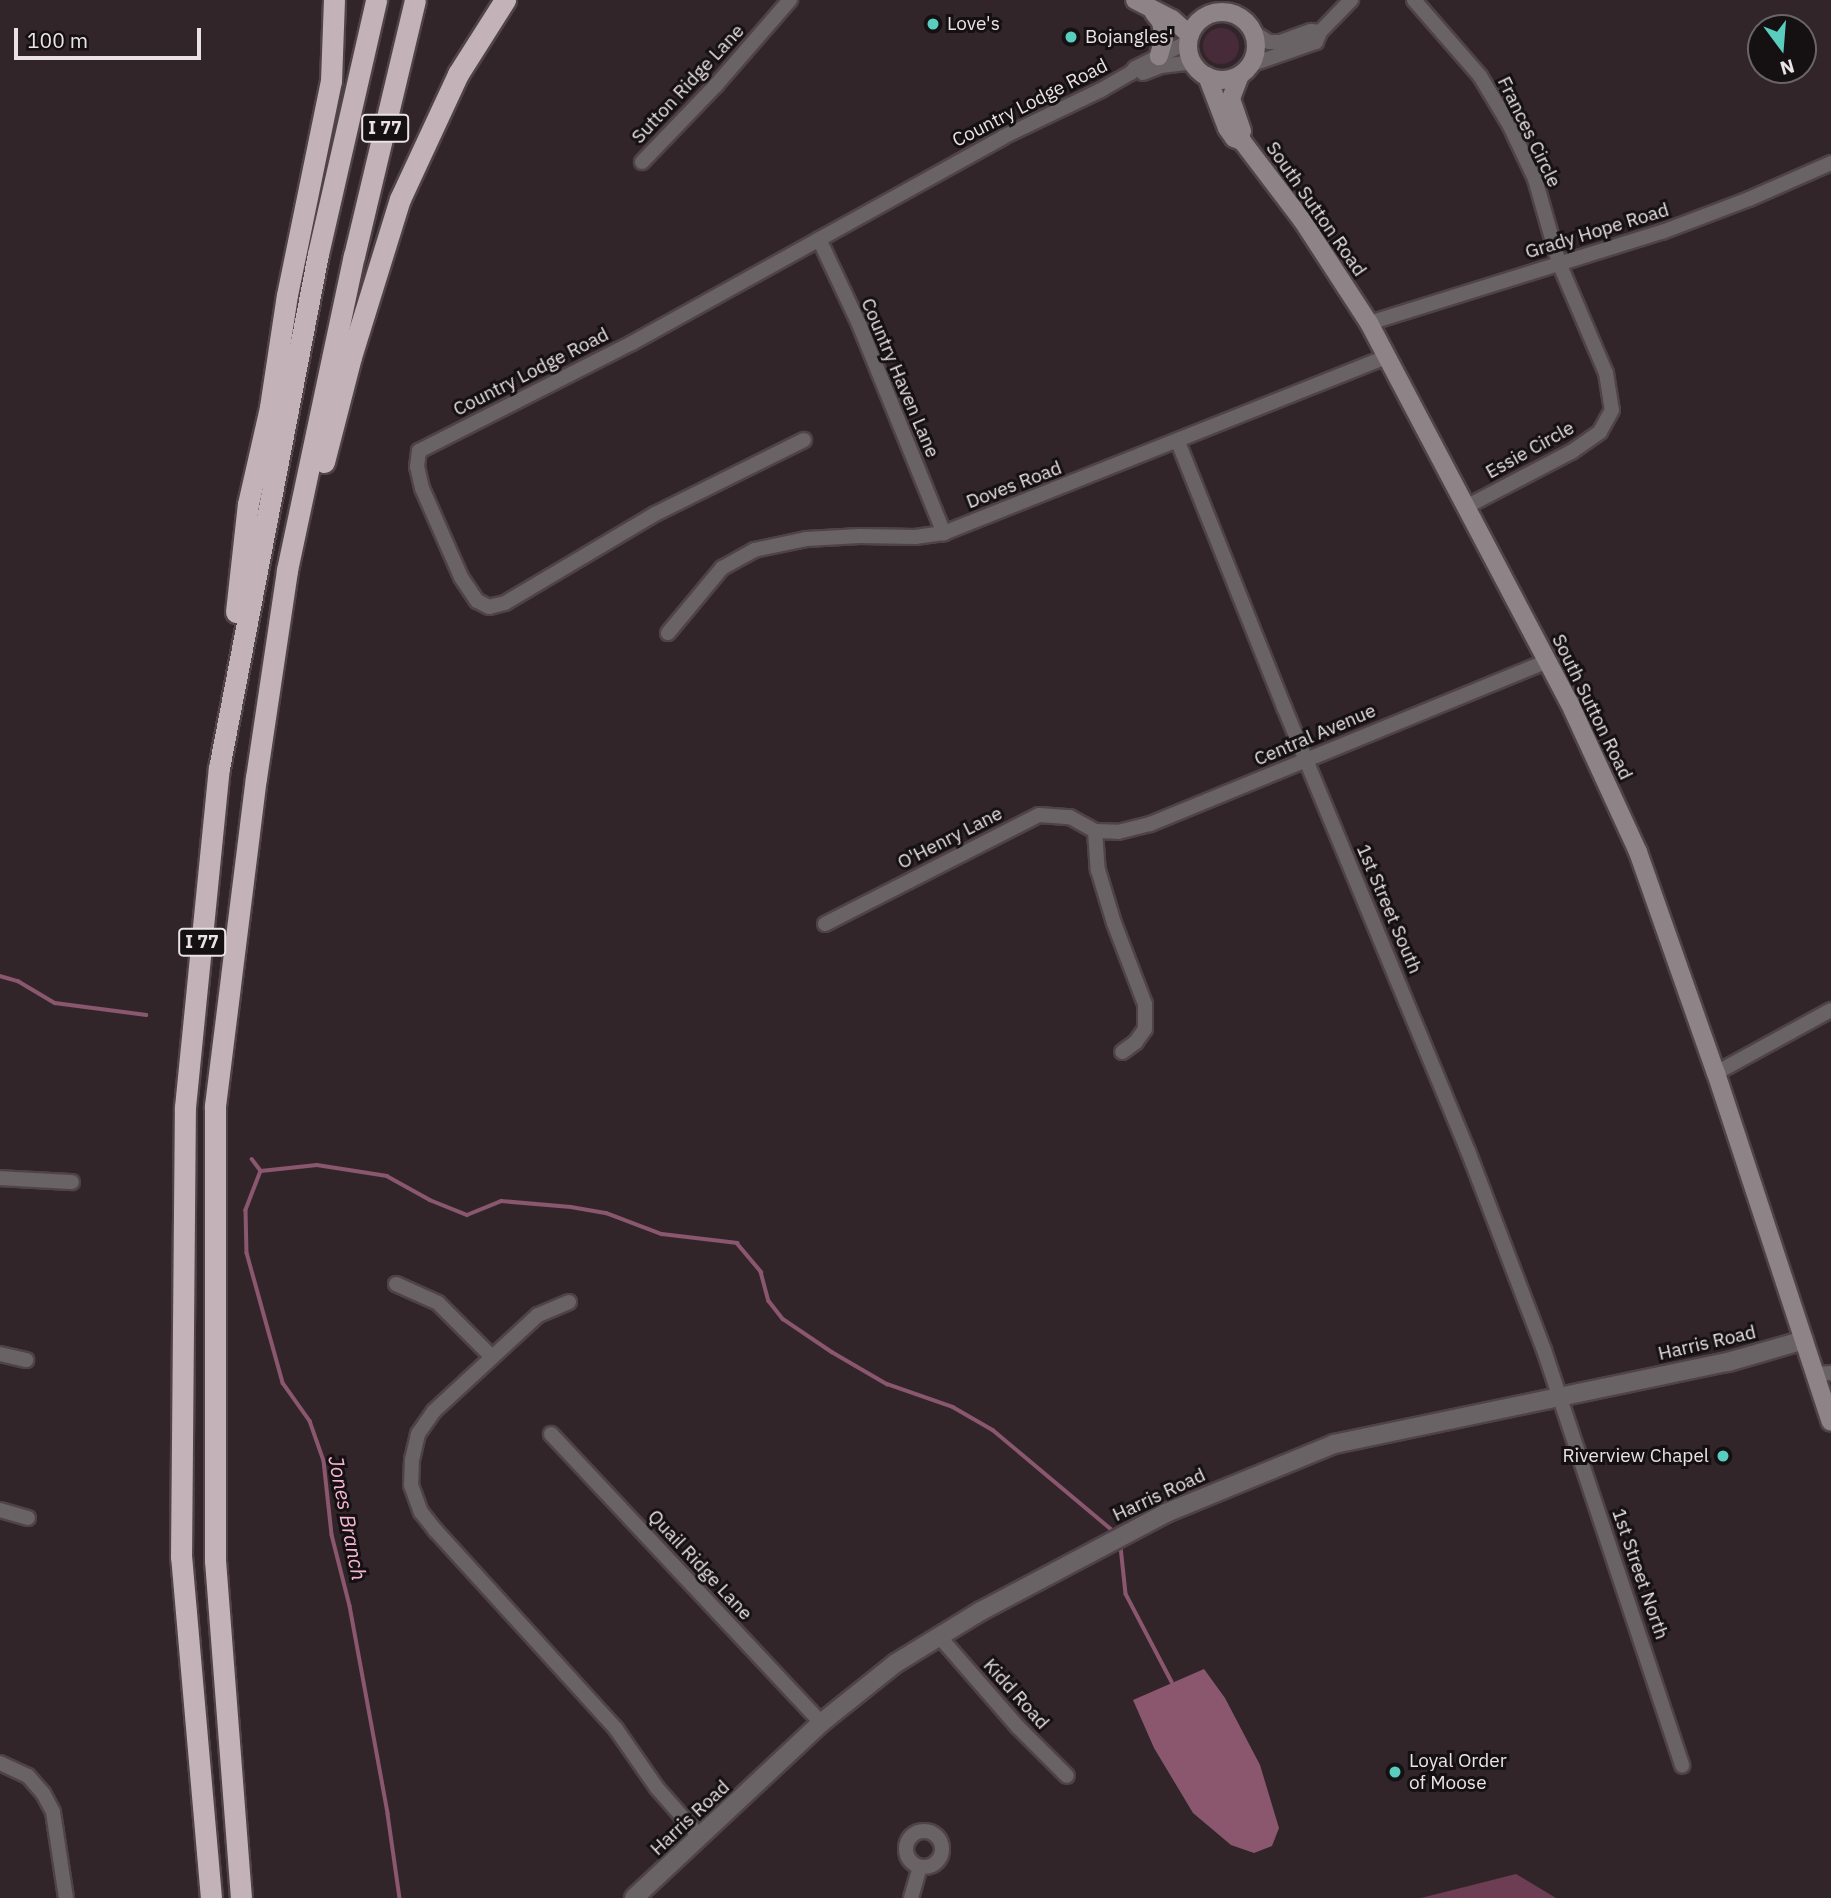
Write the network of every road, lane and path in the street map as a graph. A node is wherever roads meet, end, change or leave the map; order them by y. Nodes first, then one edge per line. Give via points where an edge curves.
1 (334, 0) edge
2 (376, 0) edge
3 (415, 0) edge
4 (505, 0) edge
5 (790, 0) edge
6 (1135, 0) edge
7 (1351, 0) edge
8 (1414, 0) edge
9 (1154, 6) edge
10 (1205, 17) junction
11 (1253, 32) junction
12 (1320, 32) junction
13 (1189, 39) junction
14 (1159, 56) junction
15 (1192, 62) junction
16 (1245, 70) junction
17 (1131, 74) junction
18 (1207, 76) junction
19 (1242, 141) junction
20 (642, 162) dead end
21 (1831, 163) edge
22 (819, 239) junction
23 (1559, 263) junction
24 (1370, 323) junction
25 (1387, 356) junction
26 (804, 440) dead end
27 (1178, 442) junction
28 (1466, 507) junction
29 (944, 533) junction
30 (287, 570) junction
31 (668, 633) dead end
32 (1548, 662) junction
33 (1306, 760) junction
34 (219, 768) junction
35 (1095, 831) junction
36 (825, 924) dead end
37 (1831, 1010) edge
38 (1122, 1052) dead end
39 (1716, 1073) junction
40 (0, 1178) edge
41 (72, 1182) dead end
42 (396, 1284) dead end
43 (569, 1302) dead end
44 (1804, 1340) junction
45 (0, 1354) edge
46 (492, 1357) junction
47 (26, 1360) dead end
48 (1823, 1374) edge
49 (1559, 1395) junction
50 (1831, 1422) edge
51 (551, 1434) dead end
52 (0, 1510) edge
53 (27, 1518) dead end
54 (938, 1636) junction
55 (821, 1723) junction
56 (0, 1763) edge
57 (1682, 1766) dead end
58 (1067, 1776) dead end
59 (700, 1837) junction
60 (920, 1867) dead end
61 (66, 1898) edge
62 (211, 1898) edge
63 (241, 1898) edge
64 (634, 1898) edge
65 (911, 1898) edge

1 - 34 highway via 331,81 248,504
2 - 34 highway, I 77 via 318,254
3 - 30 highway, I 77
4 - 30 highway via 458,74 400,199 324,463
5 - 20 street, Sutton Ridge Lane
6 - 9 main road
7 - 12 street
8 - 23 street, Frances Circle via 1480,76 1510,126 1535,179
9 - 10 main road
9 - 13 main road
9 - 14 main road via 1164,38
10 - 11 main road via 1226,12 1246,22
10 - 13 main road
11 - 12 street via 1269,42 1280,42
11 - 16 main road via 1255,54
12 - 16 street via 1316,42
13 - 14 street, Country Lodge Road
13 - 15 main road
14 - 17 street, Country Lodge Road
15 - 17 street, Country Lodge Road
15 - 18 main road
16 - 18 main road via 1229,79
16 - 19 main road, South Sutton Road via 1231,99
17 - 22 street, Country Lodge Road via 1003,137
18 - 19 main road, South Sutton Road via 1227,128
19 - 24 main road, South Sutton Road via 1302,220
21 - 23 street, Grady Hope Road via 1662,232
22 - 26 street, Country Lodge Road via 632,343 419,452 417,467 461,577 477,601 489,607 505,603 655,514
22 - 29 street, Country Haven Lane via 859,324
23 - 24 street, Grady Hope Road
23 - 28 street, Essie Circle via 1606,373 1612,410 1600,432 1572,452
24 - 25 main road, South Sutton Road
25 - 27 street, Doves Road
25 - 28 main road, South Sutton Road
27 - 29 street, Doves Road
27 - 33 street, 1st Street South
28 - 32 main road, South Sutton Road
29 - 31 street, Doves Road via 806,539 754,550 722,569
30 - 63 highway, I 77 via 215,1105 215,1560
32 - 33 street, Central Avenue
32 - 39 main road, South Sutton Road via 1638,852
33 - 35 street, Central Avenue via 1150,824 1118,832
33 - 49 street, 1st Street South via 1463,1139
34 - 62 highway, I 77 via 185,1107 181,1543
35 - 36 street, O'Henry Lane via 1070,817 1040,815
35 - 38 street via 1098,870 1145,1004 1146,1029
37 - 39 street
39 - 44 main road, South Sutton Road
40 - 41 street
42 - 46 street via 438,1303
43 - 46 street via 538,1315
44 - 48 main road, South Sutton Road
44 - 49 street, Harris Road via 1728,1362
45 - 47 street
46 - 59 street via 434,1411 418,1434 411,1485 421,1512 616,1729 657,1788
48 - 50 main road, South Sutton Road
49 - 54 street, Harris Road via 1334,1444 1288,1460 1129,1531
49 - 57 street, 1st Street North
51 - 55 street, Quail Ridge Lane
52 - 53 street
54 - 55 street, Harris Road via 895,1663
54 - 58 street, Kidd Road
55 - 59 street, Harris Road
56 - 61 street via 28,1776 53,1812
59 - 64 street, Harris Road
60 - 65 street

